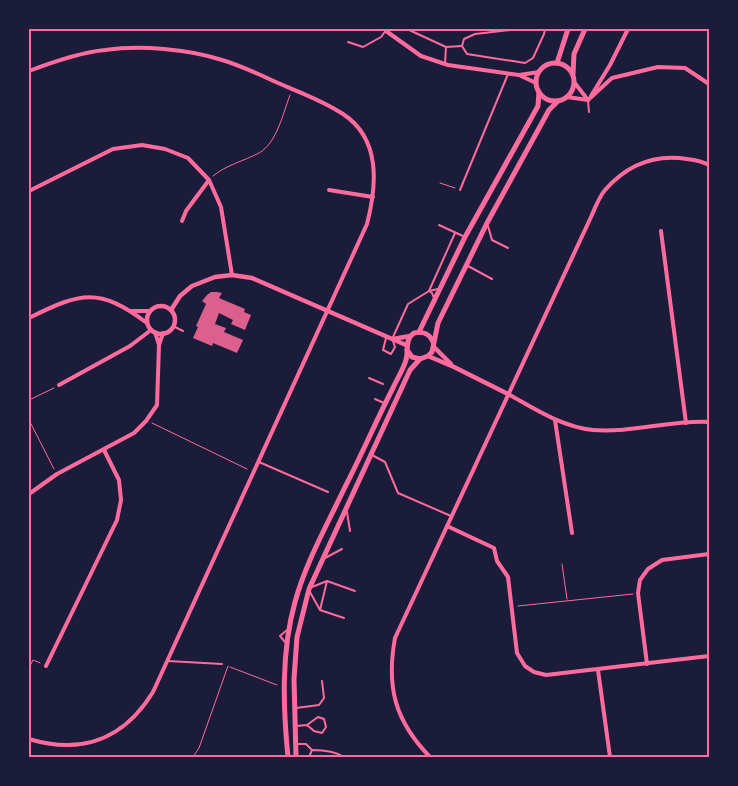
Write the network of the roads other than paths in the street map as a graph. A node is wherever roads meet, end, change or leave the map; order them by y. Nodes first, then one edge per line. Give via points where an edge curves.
1 (407, 29) edge
2 (520, 29) edge
3 (545, 29) edge
4 (568, 29) edge
5 (585, 29) edge
6 (628, 29) edge
7 (386, 30) edge
8 (348, 42) dead end
9 (462, 46) junction
10 (446, 47) junction
11 (557, 63) junction
12 (445, 64) junction
13 (29, 71) edge
14 (539, 72) junction
15 (508, 74) junction
16 (573, 74) junction
17 (519, 75) junction
18 (574, 82) junction
19 (536, 83) junction
20 (709, 84) edge
21 (539, 92) junction
22 (567, 97) junction
23 (588, 100) junction
24 (558, 101) junction
25 (589, 112) dead end
26 (709, 165) edge
27 (210, 180) junction
28 (329, 190) dead end
29 (460, 190) road end
30 (29, 191) edge
31 (373, 197) junction
32 (182, 221) dead end
33 (487, 223) junction
34 (439, 225) dead end
35 (661, 231) dead end
36 (456, 232) junction
37 (465, 237) junction
38 (508, 248) dead end
39 (466, 265) junction
40 (232, 275) junction
41 (492, 279) dead end
42 (440, 288) junction
43 (429, 290) junction
44 (434, 300) junction
45 (171, 310) junction
46 (132, 311) junction
47 (150, 311) junction
48 (327, 311) junction
49 (29, 318) edge
50 (147, 323) junction
51 (173, 326) junction
52 (153, 331) junction
53 (183, 331) dead end
54 (419, 332) junction
55 (163, 334) junction
56 (410, 336) junction
57 (386, 337) junction
58 (392, 339) junction
59 (159, 345) junction
60 (434, 345) junction
61 (407, 347) junction
62 (428, 356) junction
63 (420, 359) junction
64 (454, 366) junction
65 (369, 378) dead end
66 (383, 384) dead end
67 (59, 385) road end
68 (508, 394) junction
69 (375, 400) dead end
70 (385, 404) junction
71 (555, 420) junction
72 (709, 422) edge
73 (686, 423) junction
74 (104, 450) junction
75 (370, 454) junction
76 (259, 462) junction
77 (328, 492) dead end
78 (29, 494) edge
79 (346, 507) junction
80 (452, 516) junction
81 (448, 526) junction
82 (350, 531) dead end
83 (572, 532) dead end
84 (342, 549) dead end
85 (709, 554) edge
86 (321, 560) junction
87 (327, 581) junction
88 (309, 589) junction
89 (355, 591) dead end
90 (320, 610) junction
91 (344, 618) dead end
92 (709, 656) edge
93 (168, 661) junction
94 (222, 664) road end
95 (647, 664) junction
96 (46, 666) road end
97 (598, 670) junction
98 (322, 681) dead end
99 (294, 708) junction
100 (307, 725) junction
101 (294, 726) junction
102 (29, 739) edge
103 (295, 744) junction
104 (312, 750) junction
105 (288, 757) edge
106 (296, 757) edge
107 (309, 757) edge
108 (344, 757) edge
109 (430, 757) edge
110 (610, 757) edge

1 - 10 lane
2 - 9 lane via 475,34 464,39
3 - 9 lane via 533,58 525,62 467,54
4 - 11 main road
5 - 16 main road via 574,54
6 - 23 street
7 - 8 lane via 381,37 363,47
7 - 12 street via 421,56
9 - 10 lane
10 - 12 lane
11 - 14 main road via 547,65
11 - 16 main road via 566,66
12 - 15 street
13 - 31 street via 104,50 135,48 172,50 222,60 344,114 364,136 370,149 374,166
14 - 17 street
14 - 19 main road
15 - 17 street
15 - 29 lane
16 - 18 main road
17 - 19 street
18 - 22 main road via 574,88
18 - 23 street
19 - 21 main road
20 - 23 street via 685,68 658,67 612,78
21 - 24 main road via 547,99
21 - 37 main road via 538,106
22 - 23 street
22 - 24 main road
23 - 25 lane
24 - 33 main road via 549,110
26 - 68 street via 675,157 650,159 635,165 603,191
27 - 30 street via 188,158 142,145 113,149
27 - 32 street
27 - 40 street via 221,206
28 - 31 street
31 - 48 street via 367,224
33 - 38 lane via 492,240
33 - 39 main road
34 - 36 lane
35 - 73 street
36 - 37 lane
36 - 43 lane
37 - 42 main road
39 - 41 lane
39 - 60 main road via 438,323
40 - 45 street via 192,286
40 - 48 street via 252,278
42 - 43 lane
42 - 44 main road
43 - 44 lane
43 - 58 lane via 408,304
44 - 54 main road
45 - 47 street via 158,306
45 - 51 street via 175,317
46 - 47 street
46 - 49 street via 110,300 95,297 72,299
46 - 50 street
47 - 50 street
48 - 57 street
48 - 76 street
50 - 52 street
51 - 53 lane
51 - 55 street
52 - 55 street
52 - 59 street
52 - 67 street
54 - 56 main road
54 - 60 main road via 429,335
55 - 59 street
56 - 58 street
56 - 61 main road
57 - 58 street
57 - 58 lane via 383,350 391,354 395,347
58 - 61 street
59 - 74 street via 157,405 134,433
60 - 62 main road
60 - 64 street
61 - 63 main road via 412,357
61 - 70 main road via 406,359
62 - 63 main road
62 - 64 street
63 - 75 main road via 410,370
64 - 68 street
65 - 66 lane
68 - 71 street
68 - 80 street
69 - 70 lane
70 - 105 main road via 306,570 295,602 287,644 285,684
71 - 73 street via 592,430
71 - 83 street
72 - 73 street
74 - 78 street via 57,474
74 - 96 street via 119,480 121,500 117,520
75 - 79 main road
75 - 80 lane via 385,462 398,493
76 - 77 lane
76 - 93 street
79 - 82 lane
79 - 86 main road
80 - 81 street
81 - 97 street via 494,548 497,561 508,577 517,653 525,666 546,676
81 - 109 street via 395,638 391,659 394,699 402,720
84 - 86 lane
85 - 95 street via 662,560 648,569 640,580 638,593
86 - 88 main road
87 - 88 lane
87 - 89 lane
87 - 90 lane
88 - 90 lane
88 - 99 main road via 298,637
90 - 91 lane
92 - 95 street
93 - 94 lane
93 - 102 street via 144,708 113,734 93,742 66,746
95 - 97 street
97 - 110 street
98 - 99 lane via 324,698 319,705
99 - 101 main road
100 - 100 lane via 322,733 326,726 324,719 318,717
100 - 101 lane
101 - 103 main road
103 - 104 lane via 306,744
103 - 106 main road
104 - 107 lane
104 - 108 lane

